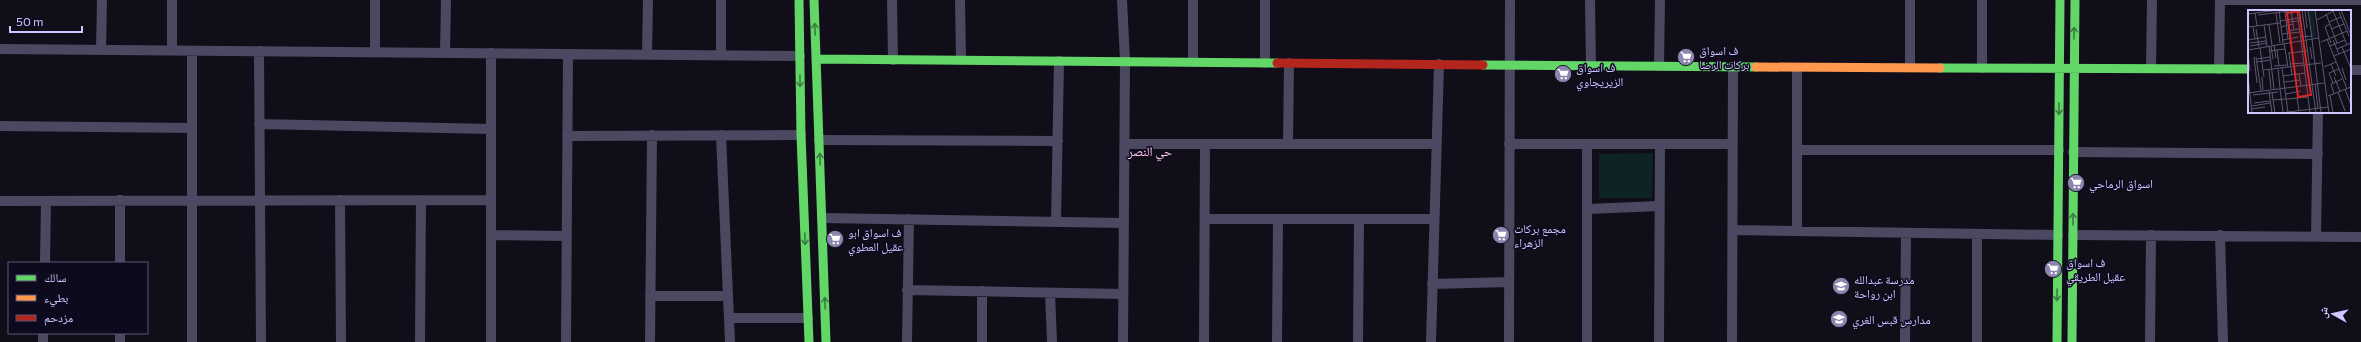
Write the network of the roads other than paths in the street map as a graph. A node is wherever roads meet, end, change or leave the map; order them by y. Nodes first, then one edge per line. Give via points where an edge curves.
1 (102, 0) edge
2 (172, 0) edge
3 (375, 0) edge
4 (446, 0) edge
5 (648, 0) edge
6 (721, 0) edge
7 (799, 0) edge
8 (814, 0) edge
9 (892, 0) edge
10 (960, 0) edge
11 (1122, 0) edge
12 (1193, 0) edge
13 (1265, 0) edge
14 (1510, 0) edge
15 (1590, 0) edge
16 (1660, 0) edge
17 (1910, 0) edge
18 (1982, 0) edge
19 (2060, 0) edge
20 (2075, 0) edge
21 (2152, 0) edge
22 (2220, 0) edge
23 (2361, 0) edge
24 (0, 49) edge
25 (101, 50) junction
26 (172, 50) junction
27 (192, 51) junction
28 (259, 51) junction
29 (375, 52) junction
30 (2060, 52) junction
31 (2074, 52) junction
32 (445, 53) junction
33 (491, 53) junction
34 (568, 54) junction
35 (647, 54) junction
36 (721, 55) junction
37 (800, 56) junction
38 (816, 59) junction
39 (893, 60) junction
40 (961, 60) junction
41 (1060, 61) junction
42 (1125, 61) junction
43 (1193, 62) junction
44 (1265, 63) junction
45 (1289, 63) junction
46 (1439, 64) junction
47 (1510, 65) junction
48 (1591, 66) junction
49 (1659, 66) junction
50 (1733, 67) junction
51 (1910, 67) junction
52 (1797, 68) junction
53 (1982, 68) junction
54 (2060, 68) junction
55 (2074, 68) junction
56 (2151, 68) junction
57 (2219, 69) junction
58 (2248, 69) edge
59 (2059, 84) junction
60 (2074, 84) junction
61 (2318, 113) edge
62 (259, 124) junction
63 (0, 126) edge
64 (192, 128) junction
65 (491, 129) junction
66 (652, 135) junction
67 (721, 135) junction
68 (801, 135) junction
69 (567, 136) junction
70 (819, 140) junction
71 (1058, 141) junction
72 (1125, 144) junction
73 (1205, 144) junction
74 (1288, 144) junction
75 (1435, 144) junction
76 (1509, 144) junction
77 (1587, 144) junction
78 (1660, 144) junction
79 (1733, 144) junction
80 (1797, 150) junction
81 (2059, 150) junction
82 (2073, 152) junction
83 (2318, 154) junction
84 (820, 177) junction
85 (803, 178) junction
86 (120, 200) junction
87 (192, 200) junction
88 (260, 200) junction
89 (340, 200) junction
90 (420, 200) junction
91 (491, 200) junction
92 (0, 201) edge
93 (46, 201) junction
94 (1660, 206) junction
95 (1587, 209) junction
96 (804, 214) junction
97 (822, 216) junction
98 (909, 219) junction
99 (1205, 219) junction
100 (1434, 219) junction
101 (1278, 220) junction
102 (1359, 220) junction
103 (1056, 222) junction
104 (1124, 223) junction
105 (1732, 230) junction
106 (1797, 231) junction
107 (1906, 233) junction
108 (1977, 234) junction
109 (491, 235) junction
110 (2058, 235) junction
111 (2073, 235) junction
112 (2151, 235) junction
113 (2220, 235) junction
114 (567, 236) junction
115 (2316, 236) junction
116 (2361, 237) edge
117 (45, 262) edge
118 (120, 262) edge
119 (1509, 282) junction
120 (1432, 284) junction
121 (907, 290) junction
122 (982, 292) junction
123 (1050, 293) junction
124 (1123, 294) junction
125 (650, 296) junction
126 (728, 296) junction
127 (729, 318) junction
128 (808, 318) junction
129 (192, 342) edge
130 (261, 342) edge
131 (341, 342) edge
132 (420, 342) edge
133 (490, 342) edge
134 (566, 342) edge
135 (650, 342) edge
136 (730, 342) edge
137 (809, 342) edge
138 (826, 342) edge
139 (907, 342) edge
140 (982, 342) edge
141 (1052, 342) edge
142 (1123, 342) edge
143 (1204, 342) edge
144 (1277, 342) edge
145 (1358, 342) edge
146 (1431, 342) edge
147 (1508, 342) edge
148 (1587, 342) edge
149 (1659, 342) edge
150 (1732, 342) edge
151 (1905, 342) edge
152 (1977, 342) edge
153 (2057, 342) edge
154 (2072, 342) edge
155 (2150, 342) edge
156 (2223, 342) edge

1 - 25 street
2 - 26 street
3 - 29 street
4 - 32 street
5 - 35 street
6 - 36 street
7 - 37 street
38 -> 8 street
9 - 39 street
10 - 40 street
11 - 42 street
12 - 43 street
13 - 44 street
14 - 47 street
15 - 48 street
16 - 49 street
17 - 51 street
18 - 53 street
19 - 30 street
31 -> 20 street
21 - 56 street
22 - 23 street
22 - 57 street
24 - 25 street
25 - 26 street
26 - 27 street
27 - 28 street
27 - 64 street
28 - 29 street
28 - 62 street
29 - 32 street
30 - 31 street via 2067,55
30 - 54 street
31 - 55 street
32 - 33 street
33 - 34 street
33 - 65 street
34 - 35 street
34 - 69 street
35 - 36 street
36 - 37 street
37 -> 68 street
38 - 39 street
38 - 70 street
39 - 40 street
40 - 41 street
41 - 42 street
41 - 71 street
42 - 43 street
42 - 72 street
43 - 44 street
44 - 45 street
45 - 46 street
45 - 74 street
46 - 47 street
46 - 75 street
47 - 48 street
47 - 76 street
48 - 49 street
49 - 50 street
50 - 52 street
50 - 79 street
51 - 52 street
51 - 53 street
52 - 80 street
53 - 54 street
54 - 55 street
54 - 59 street
55 - 56 street
55 - 60 street
56 - 57 street
57 - 58 street
59 - 60 street via 2067,81
59 -> 81 street
60 - 82 street
61 - 83 street
62 - 65 street
62 - 88 street
63 - 64 street
64 - 87 street
65 - 91 street
66 - 67 street
66 - 69 street
66 - 125 street
67 - 68 street
67 - 126 street
68 - 85 street
69 - 114 street
70 - 71 street
84 -> 70 street
71 - 103 street
72 - 73 street
72 - 104 street
73 - 74 street
73 - 99 street
74 - 75 street
75 - 100 street
76 - 77 street
76 - 119 street
77 - 78 street
77 - 95 street
78 - 79 street
78 - 94 street
79 - 105 street
80 - 81 street
80 - 106 street
81 - 110 street
82 - 83 street
111 -> 82 street
83 - 115 street
84 - 85 street via 812,183
84 - 97 street
85 - 96 street
86 - 87 street
86 - 93 street
86 - 118 street
87 - 88 street
87 - 129 street
88 - 89 street
88 - 130 street
89 - 90 street
89 - 131 street
90 - 91 street
90 - 132 street
91 - 109 street
92 - 93 street
93 - 117 street
94 - 95 street
94 - 149 street
95 - 148 street
96 - 97 street via 813,209
96 -> 128 street
97 - 98 street
138 -> 97 street
98 - 103 street
98 - 121 street
99 - 101 street
99 - 143 street
100 - 102 street
100 - 120 street
101 - 102 street
101 - 144 street
102 - 145 street
103 - 104 street
104 - 124 street
105 - 106 street
105 - 150 street
106 - 107 street
107 - 108 street
107 - 151 street
108 - 110 street
108 - 152 street
109 - 114 street
109 - 133 street
110 -> 153 street
111 - 112 street
111 - 154 street
112 - 113 street
112 - 155 street
113 - 115 street
113 - 156 street
114 - 134 street
115 - 116 street
119 - 120 street
119 - 147 street
120 - 146 street
121 - 122 street
121 - 139 street
122 - 123 street
122 - 140 street
123 - 124 street
123 - 141 street
124 - 142 street
125 - 126 street
125 - 135 street
126 - 127 street
127 - 128 street
127 - 136 street
128 - 137 street

